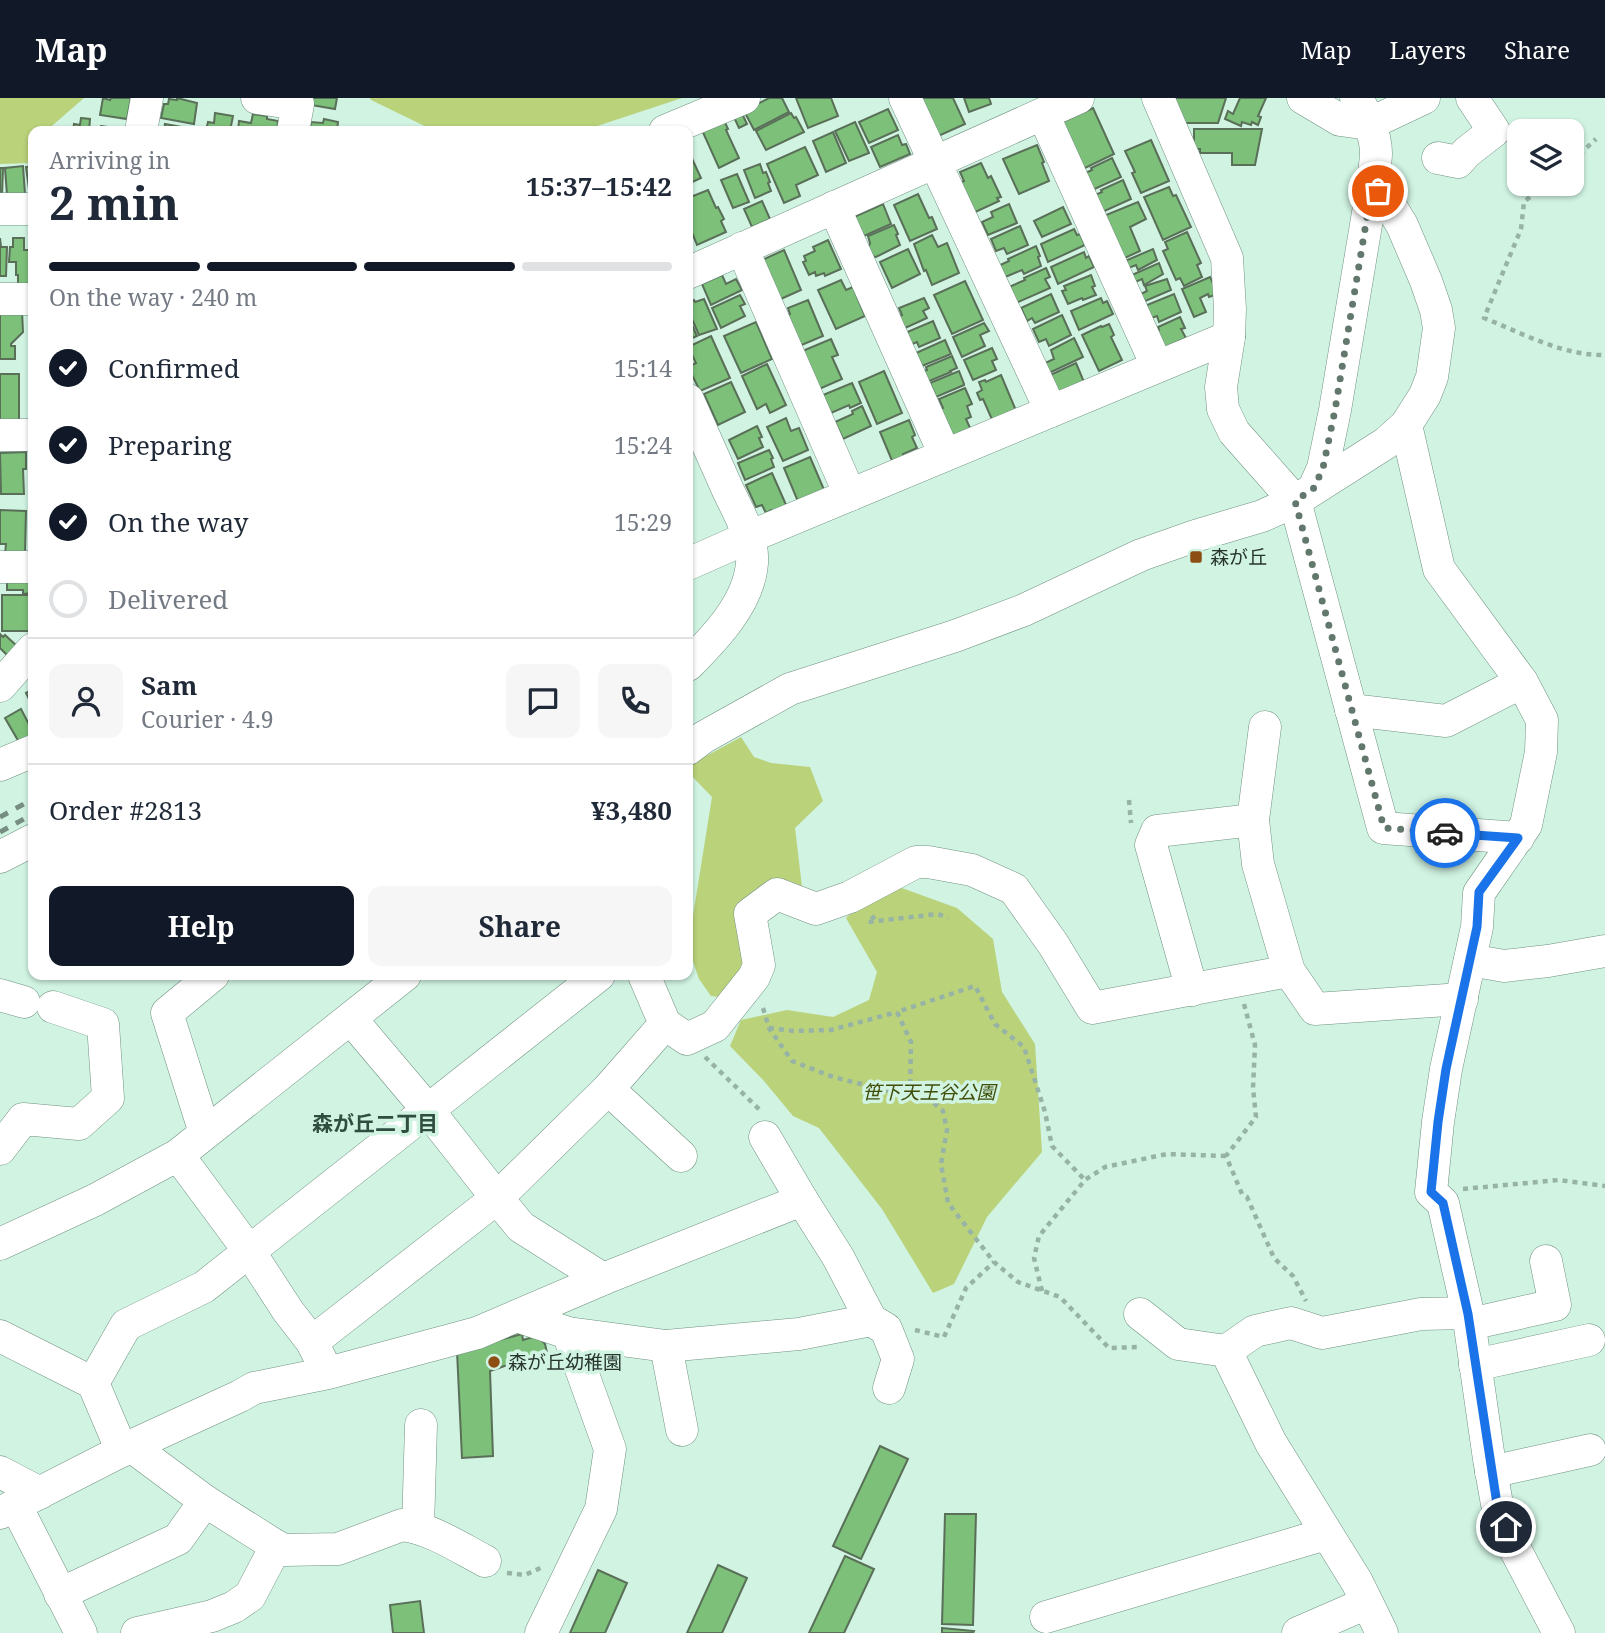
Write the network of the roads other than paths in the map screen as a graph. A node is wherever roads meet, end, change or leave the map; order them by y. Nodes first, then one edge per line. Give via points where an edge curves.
1 (147, 98) edge
2 (257, 98) edge
3 (744, 98) edge
4 (905, 98) edge
5 (1079, 98) edge
6 (1158, 98) edge
7 (1303, 98) edge
8 (1424, 98) edge
9 (1472, 98) edge
10 (1363, 111) edge
11 (1043, 114) junction
12 (142, 126) edge
13 (294, 126) edge
14 (677, 126) edge
15 (1438, 158) dead end
16 (935, 162) junction
17 (1372, 187) junction
18 (834, 207) junction
19 (0, 209) edge
20 (28, 209) edge
21 (742, 248) junction
22 (693, 271) edge
23 (0, 299) edge
24 (28, 299) edge
25 (1229, 337) junction
26 (1157, 366) junction
27 (1051, 411) junction
28 (1406, 425) junction
29 (0, 435) edge
30 (28, 435) edge
31 (696, 438) edge
32 (945, 455) junction
33 (1305, 494) junction
34 (850, 495) junction
35 (749, 537) junction
36 (693, 562) edge
37 (0, 567) edge
38 (28, 567) edge
39 (28, 655) edge
40 (693, 660) edge
41 (1522, 682) junction
42 (0, 686) edge
43 (1351, 710) junction
44 (1265, 727) dead end
45 (693, 745) edge
46 (28, 753) edge
47 (0, 765) edge
48 (1252, 820) junction
49 (1518, 838) junction
50 (28, 843) edge
51 (0, 857) edge
52 (1605, 951) edge
53 (1470, 960) junction
54 (1289, 971) junction
55 (207, 980) edge
56 (399, 980) edge
57 (593, 980) edge
58 (648, 980) edge
59 (1192, 989) junction
60 (1462, 999) junction
61 (25, 1001) edge
62 (351, 1019) junction
63 (676, 1031) junction
64 (608, 1089) junction
65 (427, 1109) junction
66 (205, 1133) junction
67 (765, 1137) road end
68 (0, 1149) edge
69 (178, 1155) junction
70 (681, 1156) dead end
71 (497, 1198) junction
72 (802, 1200) junction
73 (0, 1244) edge
74 (249, 1251) junction
75 (1546, 1261) dead end
76 (603, 1279) junction
77 (1140, 1314) dead end
78 (517, 1316) junction
79 (1469, 1319) junction
80 (871, 1320) junction
81 (568, 1333) junction
82 (0, 1336) edge
83 (1589, 1340) dead end
84 (313, 1342) junction
85 (666, 1346) junction
86 (1226, 1351) junction
87 (1475, 1365) junction
88 (328, 1373) junction
89 (93, 1383) junction
90 (889, 1388) dead end
91 (421, 1425) dead end
92 (682, 1430) dead end
93 (127, 1448) junction
94 (1590, 1450) dead end
95 (0, 1472) edge
96 (1492, 1472) junction
97 (205, 1501) junction
98 (18, 1504) edge
99 (418, 1528) junction
100 (1326, 1534) junction
101 (276, 1546) junction
102 (485, 1561) road end
103 (61, 1594) junction
104 (1367, 1603) junction
105 (1046, 1617) dead end
106 (81, 1633) edge
107 (137, 1633) edge
108 (541, 1633) edge
109 (1298, 1633) edge
110 (1382, 1633) edge
111 (1559, 1633) edge

1 - 12 street
2 - 13 street via 298,104
3 - 14 street
4 - 16 street
5 - 11 street
6 - 25 street via 1227,258
7 - 10 street via 1340,120
8 - 10 street
9 - 15 street via 1494,131 1458,162
10 - 17 street via 1375,143
11 - 16 street
11 - 26 street
16 - 18 street
16 - 27 street
17 - 28 street via 1402,225 1426,281 1439,328 1432,377
17 - 33 street via 1323,468
18 - 21 street
18 - 32 street
19 - 20 street
21 - 22 street
21 - 34 street
23 - 24 street
25 - 26 street
25 - 33 street via 1221,387 1223,409 1234,432
26 - 27 street
27 - 32 street
28 - 33 street via 1386,443
28 - 41 street via 1439,569
29 - 30 street
31 - 35 street
32 - 34 street
33 - 43 street
33 - 45 street via 1262,516 1141,555 1024,610 790,689
34 - 35 street
35 - 36 street
35 - 40 street via 749,580 736,608
37 - 38 street
39 - 42 street
41 - 43 street via 1446,721
41 - 49 street via 1542,720 1541,752
43 - 49 street via 1384,828
44 - 48 street
46 - 47 street
48 - 54 street via 1258,864
48 - 59 street via 1157,831 1151,845
49 - 53 street via 1479,892
50 - 51 street
52 - 53 street via 1504,966
53 - 60 street
54 - 59 street
54 - 60 street via 1315,1009
55 - 66 street via 167,1013
56 - 62 street
57 - 65 street
58 - 63 street
59 - 63 street via 1092,1009 1014,889 972,870 916,862 850,897 816,909 777,894 750,914 756,971 716,1026
60 - 79 street via 1446,1069 1431,1192 1443,1203
61 - 68 street via 103,1024 108,1098 79,1124 23,1119
62 - 65 street
62 - 66 street
63 - 64 street
64 - 70 street
64 - 71 street
65 - 71 street
65 - 74 street
66 - 69 street
67 - 72 street
69 - 73 street
69 - 74 street
71 - 76 street via 521,1227
71 - 84 street
72 - 76 street
72 - 80 street
74 - 84 street
74 - 89 street via 204,1287 126,1325
75 - 79 street via 1555,1306
76 - 78 street
77 - 86 street via 1178,1344
78 - 81 street
78 - 88 street via 477,1333
79 - 86 street via 1421,1314 1322,1334 1291,1323 1255,1331
79 - 87 street
80 - 85 street via 799,1334
80 - 90 street via 886,1329 898,1359
81 - 85 street
81 - 108 street via 610,1449 601,1508
82 - 89 street
83 - 87 street
84 - 88 street
85 - 92 street
86 - 100 street via 1271,1443
87 - 96 street
88 - 93 street via 254,1388
89 - 93 street
91 - 99 street
93 - 97 street
93 - 98 street
94 - 96 street
95 - 98 street
96 - 111 street via 1497,1504 1515,1549
97 - 101 street
97 - 103 street via 178,1539
98 - 103 street
99 - 101 street via 402,1525 338,1549 284,1550
99 - 102 street
100 - 104 street
100 - 105 street
101 - 107 street via 250,1596 234,1607
103 - 106 street
104 - 109 street
104 - 110 street

